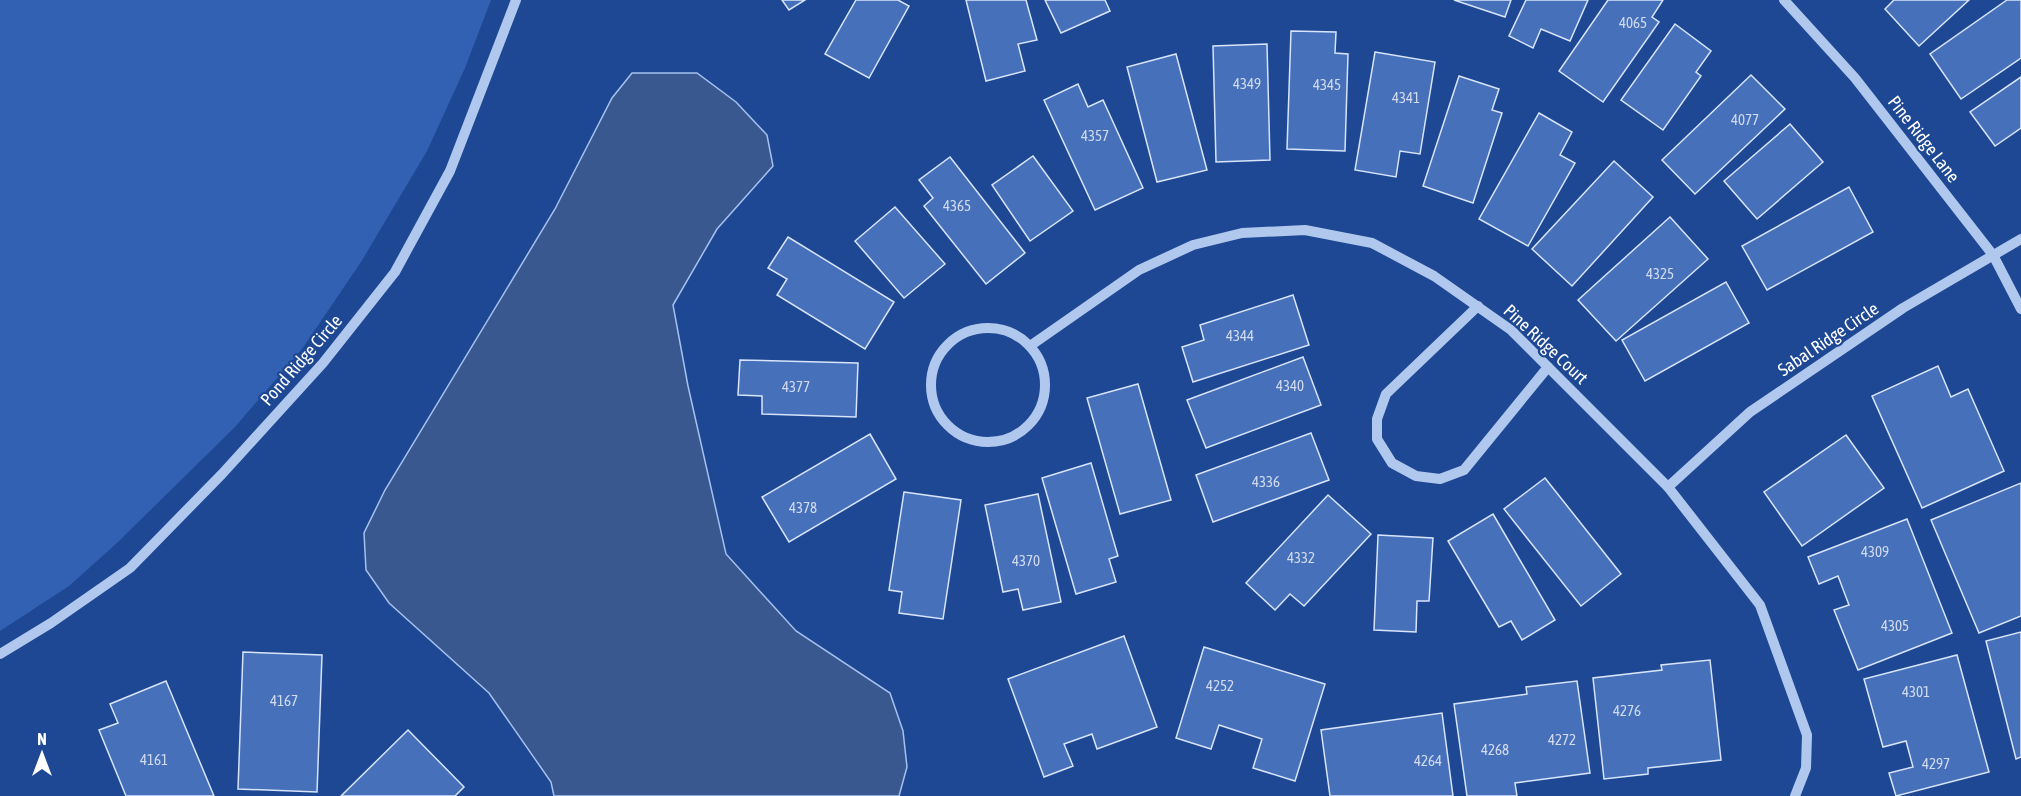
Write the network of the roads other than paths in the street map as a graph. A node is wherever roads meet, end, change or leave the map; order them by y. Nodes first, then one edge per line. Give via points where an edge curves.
1 (516, 0) edge
2 (1784, 0) edge
3 (2021, 239) edge
4 (1993, 255) junction
5 (1478, 306) junction
6 (2021, 309) edge
7 (1030, 346) junction
8 (1548, 367) junction
9 (1668, 487) junction
10 (0, 654) edge
11 (1795, 796) edge

1 - 10 street, Pond Ridge Circle via 450,171 395,272 323,363 130,568
2 - 4 street, Pine Ridge Lane via 1856,78
3 - 4 street, Sabal Ridge Circle
4 - 6 street, Pine Ridge Lane
4 - 9 street, Sabal Ridge Circle via 1903,308 1750,412
5 - 7 street, Pine Ridge Court via 1434,276 1372,243 1305,230 1242,233 1193,245 1139,270
5 - 8 street, Pine Ridge Court via 1511,330
5 - 8 street via 1386,393 1377,419 1377,439 1392,463 1416,476 1440,479 1464,470
7 - 7 street via 1016,335 981,328 964,333 949,344 938,357 931,392 936,410 946,424 977,441 995,442 1013,437 1027,427 1044,396 1045,378
8 - 9 street, Pine Ridge Court
9 - 11 street, Pine Ridge Court via 1760,604 1807,735 1806,768

